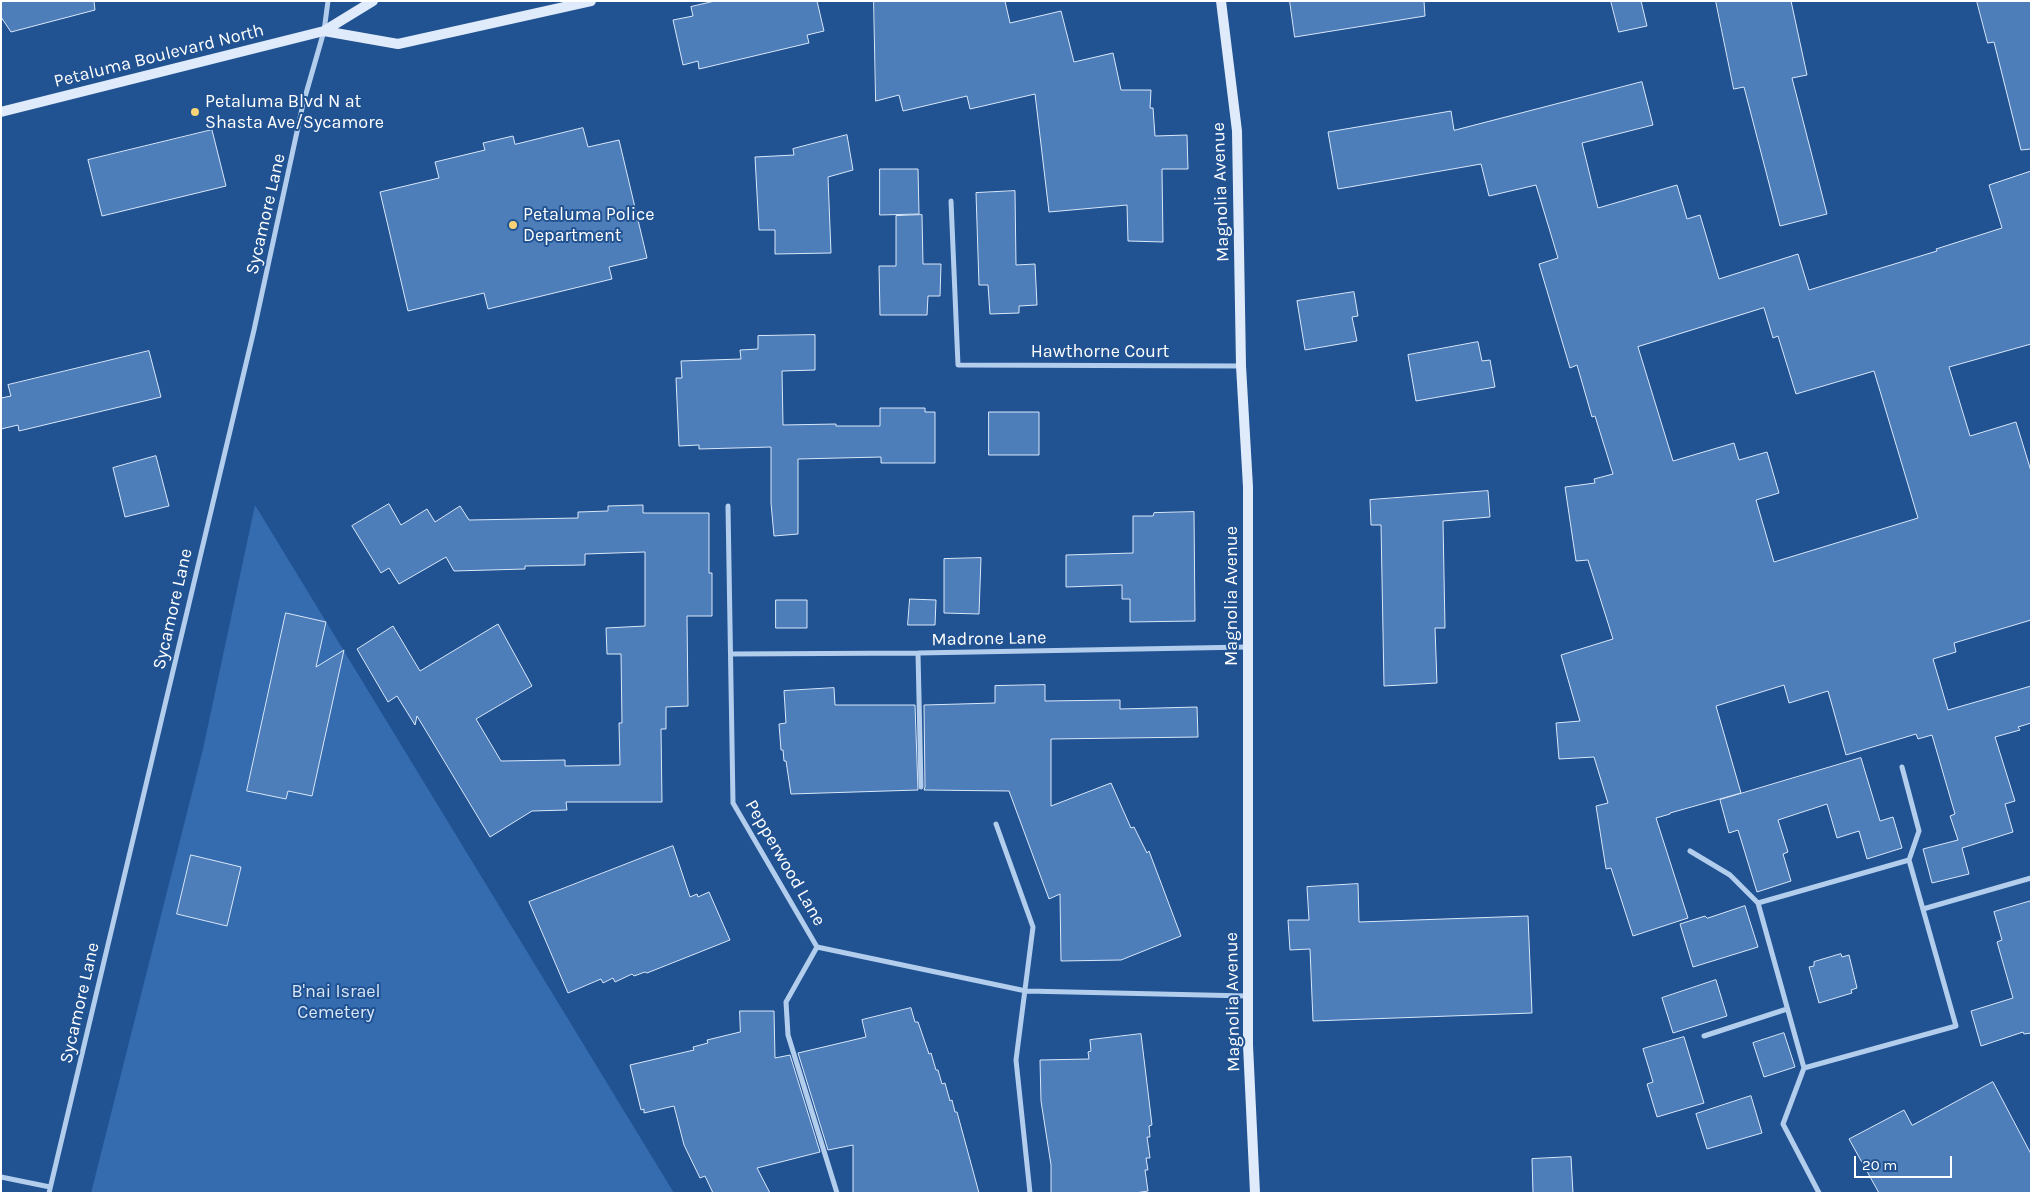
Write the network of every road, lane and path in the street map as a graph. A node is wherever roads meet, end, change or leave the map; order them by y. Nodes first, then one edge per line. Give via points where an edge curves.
1 (328, 1) edge
2 (373, 1) edge
3 (592, 1) edge
4 (1221, 1) edge
5 (324, 31) junction
6 (1, 112) edge
7 (951, 201) dead end
8 (1241, 366) junction
9 (728, 506) dead end
10 (1248, 647) junction
11 (918, 653) junction
12 (731, 654) junction
13 (1902, 767) dead end
14 (921, 787) dead end
15 (996, 824) dead end
16 (1690, 851) dead end
17 (1909, 860) junction
18 (2031, 878) edge
19 (1758, 902) junction
20 (1923, 909) junction
21 (817, 946) junction
22 (1026, 991) junction
23 (1249, 996) junction
24 (1787, 1009) junction
25 (1704, 1036) dead end
26 (1804, 1068) junction
27 (1, 1178) edge
28 (50, 1190) edge
29 (837, 1193) edge
30 (1030, 1193) edge
31 (1254, 1193) edge
32 (1819, 1193) edge

1 - 5 street, Sycamore Lane
2 - 5 street, Petaluma Boulevard North
3 - 5 street, Petaluma Boulevard North via 398,44
4 - 8 street, Magnolia Avenue via 1237,131
5 - 6 street, Petaluma Boulevard North
5 - 28 street, Sycamore Lane via 303,104 254,330
7 - 8 street, Hawthorne Court via 958,365
8 - 10 street, Magnolia Avenue via 1248,487
9 - 12 street, Pepperwood Lane
10 - 11 street, Madrone Lane
10 - 23 street, Magnolia Avenue
11 - 12 street, Madrone Lane
11 - 14 street
12 - 21 street, Pepperwood Lane via 733,803
13 - 17 street via 1919,831
15 - 22 street via 1033,927
16 - 19 street via 1730,875
17 - 19 street
17 - 20 street
18 - 20 street
19 - 24 street
20 - 26 street via 1956,1026
21 - 22 street, Pepperwood Lane
21 - 29 street via 786,1002 788,1035
22 - 23 street, Pepperwood Lane
22 - 30 street via 1016,1060
23 - 31 street, Magnolia Avenue
24 - 25 street
24 - 26 street
26 - 32 street via 1783,1124
27 - 28 street

